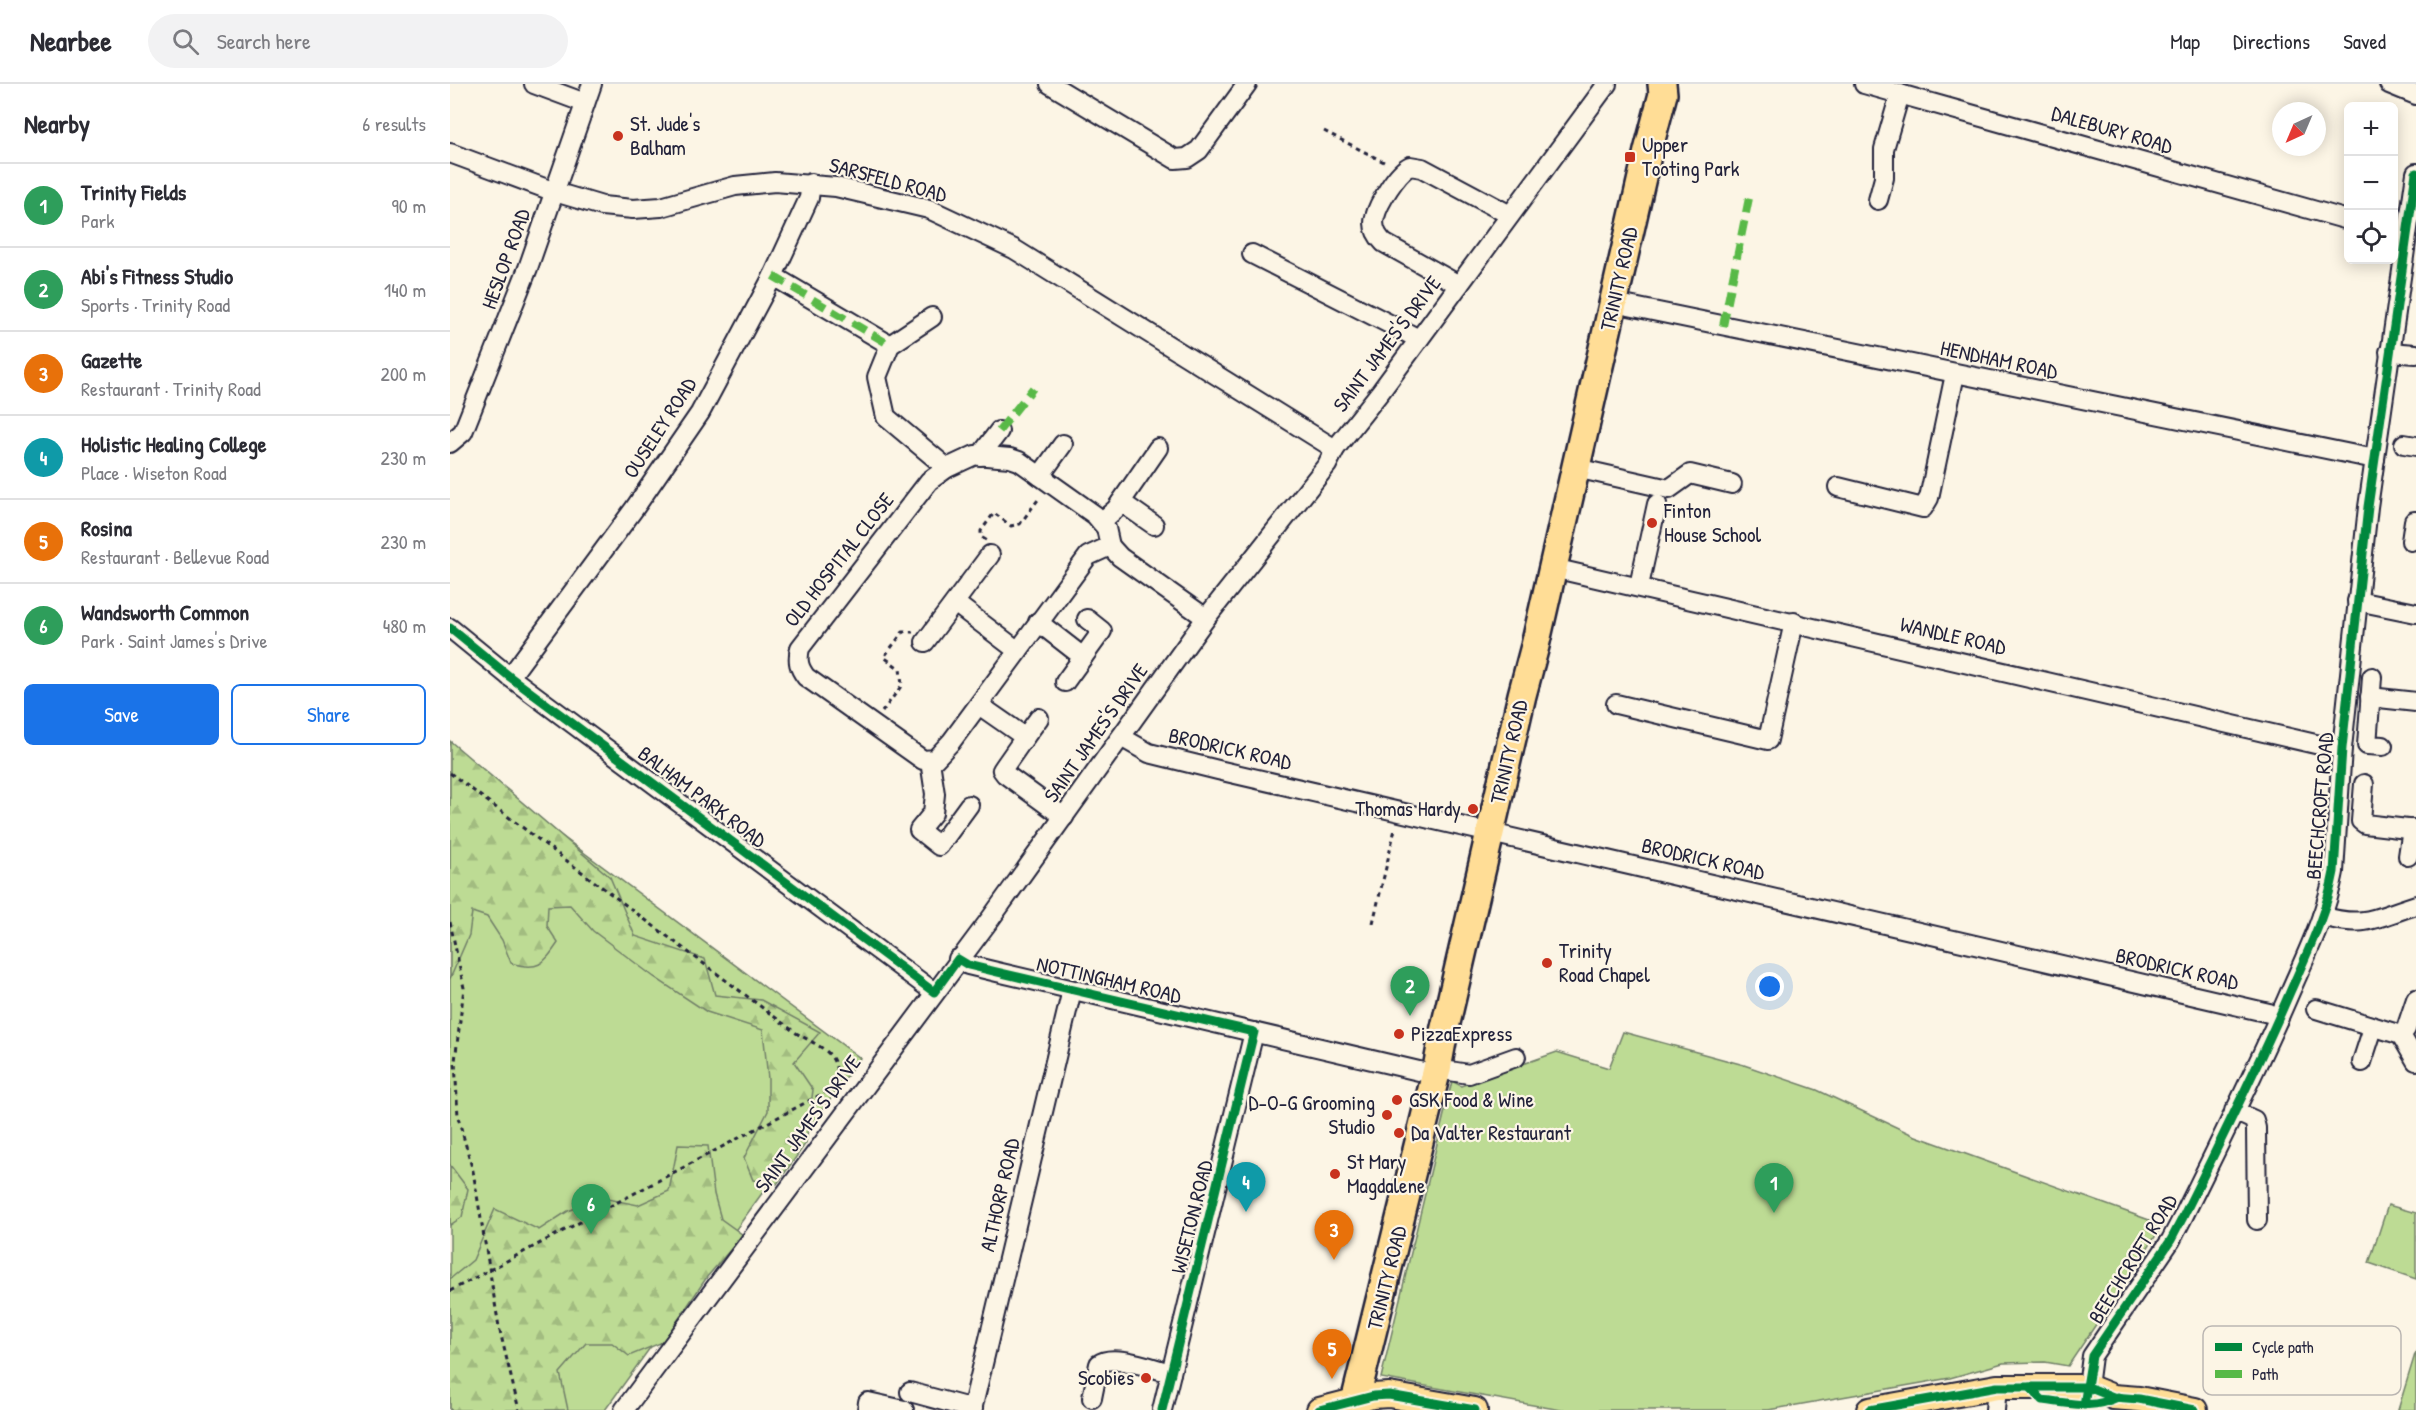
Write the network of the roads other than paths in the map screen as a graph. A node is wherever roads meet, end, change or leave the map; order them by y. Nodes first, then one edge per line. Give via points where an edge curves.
1 (534, 84) edge
2 (592, 84) edge
3 (1050, 84) edge
4 (1247, 84) edge
5 (1607, 84) edge
6 (1864, 84) edge
7 (2389, 84) edge
8 (1665, 87) edge
9 (1900, 94) junction
10 (2416, 95) edge
11 (585, 103) junction
12 (450, 153) edge
13 (2416, 173) edge
14 (811, 183) junction
15 (555, 192) junction
16 (1878, 200) dead end
17 (1510, 215) junction
18 (2344, 218) edge
19 (2400, 233) edge
20 (1252, 254) dead end
21 (773, 276) junction
22 (1459, 285) junction
23 (1614, 303) junction
24 (932, 317) dead end
25 (1419, 339) junction
26 (890, 345) junction
27 (2389, 352) junction
28 (2416, 354) edge
29 (1955, 374) junction
30 (999, 431) dead end
31 (450, 443) edge
32 (1063, 444) dead end
33 (1158, 448) dead end
34 (1335, 449) junction
35 (980, 456) junction
36 (2375, 459) junction
37 (947, 468) junction
38 (1576, 468) junction
39 (1045, 480) junction
40 (1732, 484) dead end
41 (1838, 487) dead end
42 (1120, 502) junction
43 (1657, 504) dead end
44 (2416, 521) edge
45 (1101, 522) junction
46 (1154, 525) dead end
47 (2411, 541) dead end
48 (1110, 546) junction
49 (990, 555) road end
50 (1553, 568) junction
51 (1639, 586) junction
52 (2357, 601) junction
53 (954, 603) junction
54 (2416, 613) edge
55 (1206, 618) junction
56 (1087, 619) dead end
57 (1038, 622) junction
58 (1794, 622) junction
59 (450, 628) edge
60 (925, 642) road end
61 (1018, 651) junction
62 (1083, 657) junction
63 (510, 677) junction
64 (2373, 677) dead end
65 (1065, 682) dead end
66 (2370, 697) junction
67 (2408, 702) edge
68 (1616, 704) dead end
69 (979, 705) junction
70 (1039, 718) dead end
71 (1025, 737) junction
72 (1121, 737) junction
73 (2383, 746) dead end
74 (2342, 748) junction
75 (930, 760) junction
76 (2364, 784) dead end
77 (969, 805) dead end
78 (1064, 817) junction
79 (2414, 829) edge
80 (1490, 833) junction
81 (2408, 856) dead end
82 (2416, 905) edge
83 (2322, 916) junction
84 (958, 959) junction
85 (1072, 990) junction
86 (934, 992) junction
87 (2416, 999) edge
88 (2316, 1010) dead end
89 (2279, 1018) junction
90 (2373, 1028) junction
91 (1254, 1032) junction
92 (2401, 1035) junction
93 (1516, 1057) dead end
94 (2416, 1061) edge
95 (2362, 1062) dead end
96 (1437, 1072) junction
97 (2234, 1111) junction
98 (2257, 1220) dead end
99 (1171, 1373) junction
100 (2088, 1387) junction
101 (910, 1392) dead end
102 (1092, 1398) dead end
103 (1996, 1398) edge
104 (2138, 1404) edge
105 (1354, 1406) edge
106 (973, 1409) edge
107 (624, 1410) edge
108 (867, 1410) edge
109 (904, 1410) edge
110 (1162, 1410) edge
111 (1319, 1410) edge
112 (1475, 1410) edge
113 (1869, 1410) edge
114 (2195, 1410) edge

1 - 11 street
2 - 11 street, HESLOP ROAD
3 - 4 street via 1175,159 1187,158 1199,150
5 - 17 street, SAINT JAMES'S DRIVE
6 - 9 street, DALEBURY ROAD
7 - 10 street
8 - 23 highway, TRINITY ROAD
9 - 16 street via 1884,149 1884,178
9 - 18 street, DALEBURY ROAD
11 - 15 street, HESLOP ROAD
12 - 15 street, SARSFELD ROAD
13 - 19 street, BEECHCROFT ROAD
14 - 15 street, SARSFELD ROAD via 735,186 660,207 633,209 602,206
14 - 21 street, OUSELEY ROAD via 809,198
14 - 34 street, SARSFELD ROAD via 929,209 1014,249
15 - 31 street, HESLOP ROAD via 463,432
17 - 22 street, SAINT JAMES'S DRIVE
17 - 22 street via 1422,168 1410,166 1401,172 1375,216 1378,237
19 - 27 street, BEECHCROFT ROAD
20 - 25 street
21 - 26 street
21 - 63 street, OUSELEY ROAD via 700,413
22 - 25 street, SAINT JAMES'S DRIVE
23 - 29 street, HENDHAM ROAD
23 - 38 highway, TRINITY ROAD
24 - 26 street
25 - 34 street, SAINT JAMES'S DRIVE
26 - 37 street via 877,377 886,417
27 - 28 street
27 - 36 street, BEECHCROFT ROAD
29 - 36 street, HENDHAM ROAD
29 - 41 street via 1929,498 1923,508
30 - 35 street
32 - 39 street
33 - 42 street
34 - 55 street, SAINT JAMES'S DRIVE via 1327,465
35 - 37 street, OLD HOSPITAL CLOSE
35 - 39 street, OLD HOSPITAL CLOSE via 1019,461
36 - 52 street, BEECHCROFT ROAD
37 - 75 street, OLD HOSPITAL CLOSE via 928,482 800,648 798,663 806,677 916,758
38 - 40 street via 1669,489 1690,474
38 - 50 highway, TRINITY ROAD
39 - 45 street, OLD HOSPITAL CLOSE
42 - 45 street
42 - 46 street
43 - 51 street
44 - 47 street
45 - 48 street
48 - 55 street
48 - 57 street via 1088,556
49 - 53 street
50 - 51 street, WANDLE ROAD
50 - 80 highway, TRINITY ROAD
51 - 58 street, WANDLE ROAD
52 - 54 street
52 - 74 street, BEECHCROFT ROAD
53 - 60 street
53 - 61 street
55 - 72 street, SAINT JAMES'S DRIVE
56 - 62 street via 1102,631
57 - 61 street
57 - 62 street
58 - 68 street via 1768,740
58 - 74 street, WANDLE ROAD
59 - 63 street, BALHAM PARK ROAD
61 - 69 street
62 - 65 street
63 - 86 street, BALHAM PARK ROAD
64 - 66 street
66 - 67 street
66 - 73 street via 2367,745
69 - 71 street
69 - 75 street via 940,756
70 - 71 street
71 - 78 street via 1002,770
72 - 78 street, SAINT JAMES'S DRIVE
72 - 80 street, BRODRICK ROAD via 1149,753
74 - 83 street, BEECHCROFT ROAD via 2334,872
75 - 77 street via 935,794 933,813 919,830 939,846
76 - 79 street via 2361,821
78 - 84 street, SAINT JAMES'S DRIVE
79 - 81 street
80 - 89 street, BRODRICK ROAD
80 - 96 highway, TRINITY ROAD
82 - 83 street via 2368,922
83 - 89 street, BEECHCROFT ROAD
84 - 85 street, NOTTINGHAM ROAD via 968,965
84 - 86 street, SAINT JAMES'S DRIVE
85 - 91 street, NOTTINGHAM ROAD
85 - 106 street, ALTHORP ROAD
86 - 107 street, SAINT JAMES'S DRIVE
87 - 92 street
88 - 90 street
89 - 97 street, BEECHCROFT ROAD
90 - 92 street
90 - 95 street
91 - 96 street, NOTTINGHAM ROAD
91 - 99 street, WISETON ROAD
92 - 94 street
93 - 96 street, NOTTINGHAM ROAD via 1469,1074
96 - 105 highway, TRINITY ROAD
97 - 98 street via 2254,1120 2256,1128
97 - 100 street, BEECHCROFT ROAD via 2171,1240 2092,1356
99 - 102 street via 1103,1360
99 - 110 street, WISETON ROAD
100 - 103 main road
100 - 104 main road
101 - 106 street
103 - 113 main road
104 - 114 main road
105 - 111 main road
105 - 112 main road via 1377,1395 1389,1395
108 - 109 street via 868,1402

